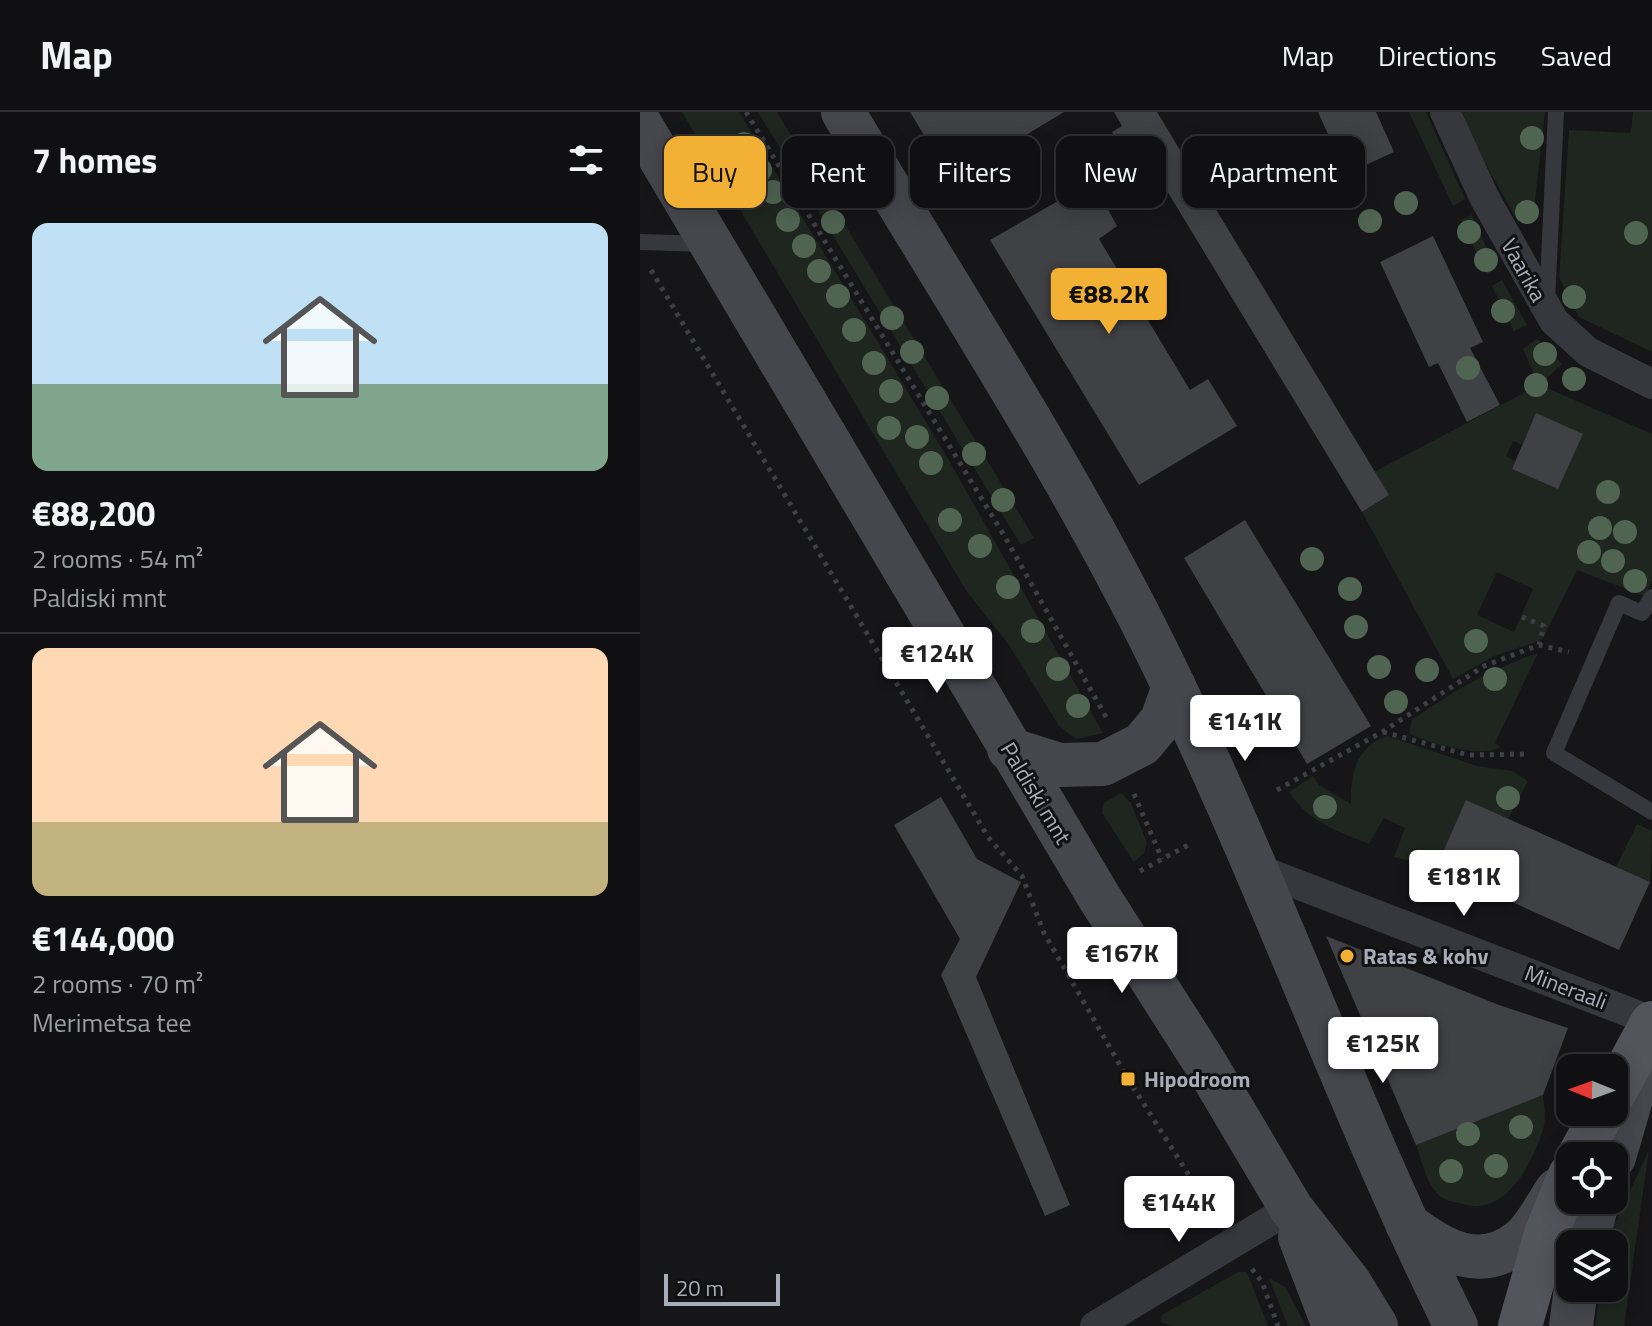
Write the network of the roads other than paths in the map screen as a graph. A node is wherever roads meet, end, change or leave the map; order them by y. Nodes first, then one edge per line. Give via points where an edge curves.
1 (843, 112) edge
2 (1445, 112) edge
3 (1556, 112) edge
4 (640, 124) edge
5 (711, 245) junction
6 (642, 250) edge
7 (1547, 312) junction
8 (1652, 384) edge
9 (1652, 597) edge
10 (1174, 686) junction
11 (1009, 749) junction
12 (1652, 812) edge
13 (1255, 868) junction
14 (1652, 1023) edge
15 (1628, 1067) edge
16 (1618, 1142) edge
17 (1556, 1193) edge
18 (1291, 1208) junction
19 (1556, 1209) edge
20 (1407, 1224) junction
21 (1574, 1302) edge
22 (1095, 1326) edge
23 (1334, 1326) edge
24 (1376, 1326) edge
25 (1456, 1326) edge
26 (1520, 1326) edge
27 (1571, 1326) edge

1 - 10 main road via 1078,506
2 - 7 street, Vaarika
3 - 7 lane
4 - 5 main road, Paldiski mnt
5 - 6 lane
5 - 11 main road, Paldiski mnt
7 - 8 street, Vaarika via 1588,352
9 - 12 lane via 1642,613 1619,603 1554,753
10 - 11 main road via 1162,720 1142,744 1103,764 1059,765
10 - 13 main road
11 - 18 main road, Paldiski mnt
13 - 14 street, Mineraali
13 - 20 main road
14 - 15 main road
14 - 16 main road
17 - 20 main road via 1521,1240 1498,1254 1473,1257 1441,1249
18 - 22 street
18 - 23 main road
18 - 24 main road, Paldiski mnt
19 - 26 main road
20 - 25 main road
21 - 27 main road

